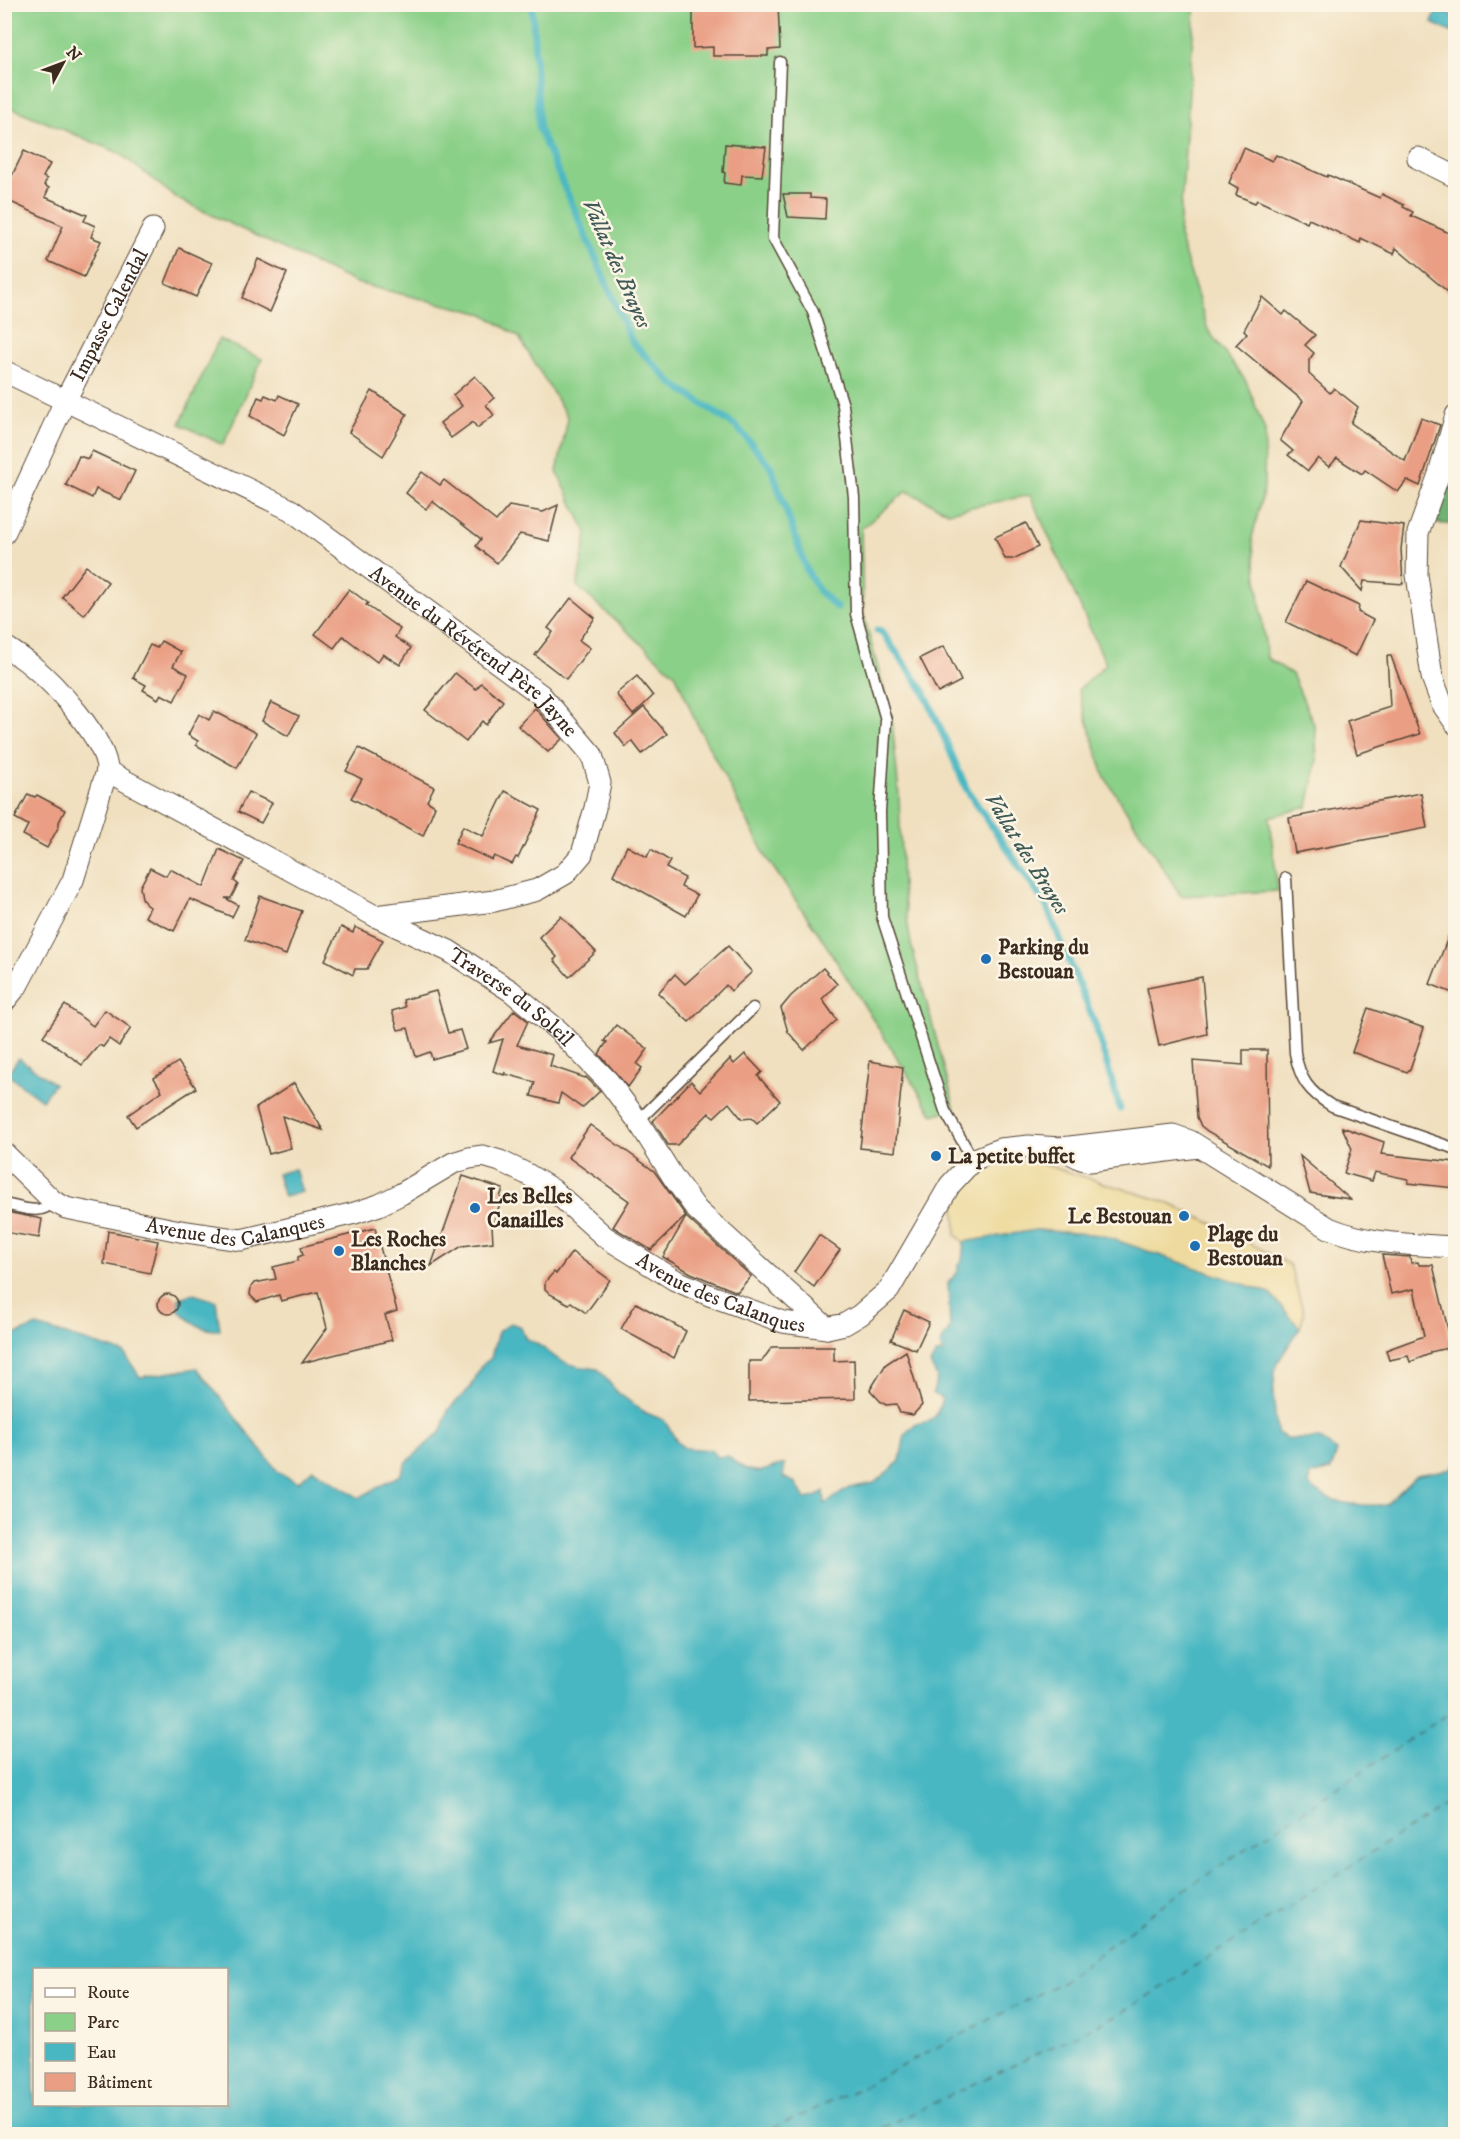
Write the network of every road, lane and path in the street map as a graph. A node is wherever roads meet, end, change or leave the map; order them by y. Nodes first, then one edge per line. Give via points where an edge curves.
1 (780, 62) dead end
2 (1418, 158) dead end
3 (1455, 177) edge
4 (153, 229) dead end
5 (4, 371) edge
6 (66, 401) junction
7 (1455, 415) edge
8 (4, 534) edge
9 (4, 646) edge
10 (1455, 724) edge
11 (107, 771) junction
12 (1286, 878) dead end
13 (375, 916) junction
14 (5, 1002) edge
15 (753, 1008) dead end
16 (638, 1121) junction
17 (1455, 1149) edge
18 (4, 1153) edge
19 (973, 1160) junction
20 (53, 1201) junction
21 (4, 1204) edge
22 (1455, 1247) edge
23 (826, 1328) junction

1 - 19 lane via 773,238 813,312 843,405 854,497 856,614 886,720 880,813 882,917 945,1111
2 - 3 street
4 - 6 street, Impasse Calendal
5 - 6 street
6 - 8 street
6 - 13 street, Avenue du Révérend Père Jayne via 291,510 541,695 592,755 600,783 596,808 582,854 565,874 537,890 494,901
7 - 10 street via 1418,533 1417,575 1432,677
9 - 11 street via 31,664 66,701 97,739
11 - 13 street, Traverse du Soleil
11 - 14 street via 73,880
12 - 17 lane via 1295,1053 1307,1085 1332,1106
13 - 16 street, Traverse du Soleil via 449,951 511,991 592,1064
15 - 16 lane
16 - 23 street, Traverse du Soleil via 697,1210
18 - 20 street, Avenue des Calanques
19 - 22 street via 1000,1149 1061,1148 1173,1135 1340,1233 1374,1241
19 - 23 street via 950,1185 889,1290 860,1315 845,1324
20 - 21 lane via 39,1210
20 - 23 street, Avenue des Calanques via 88,1214 241,1240 370,1208 453,1163 483,1156 527,1174 552,1190 605,1237 675,1280 783,1322

